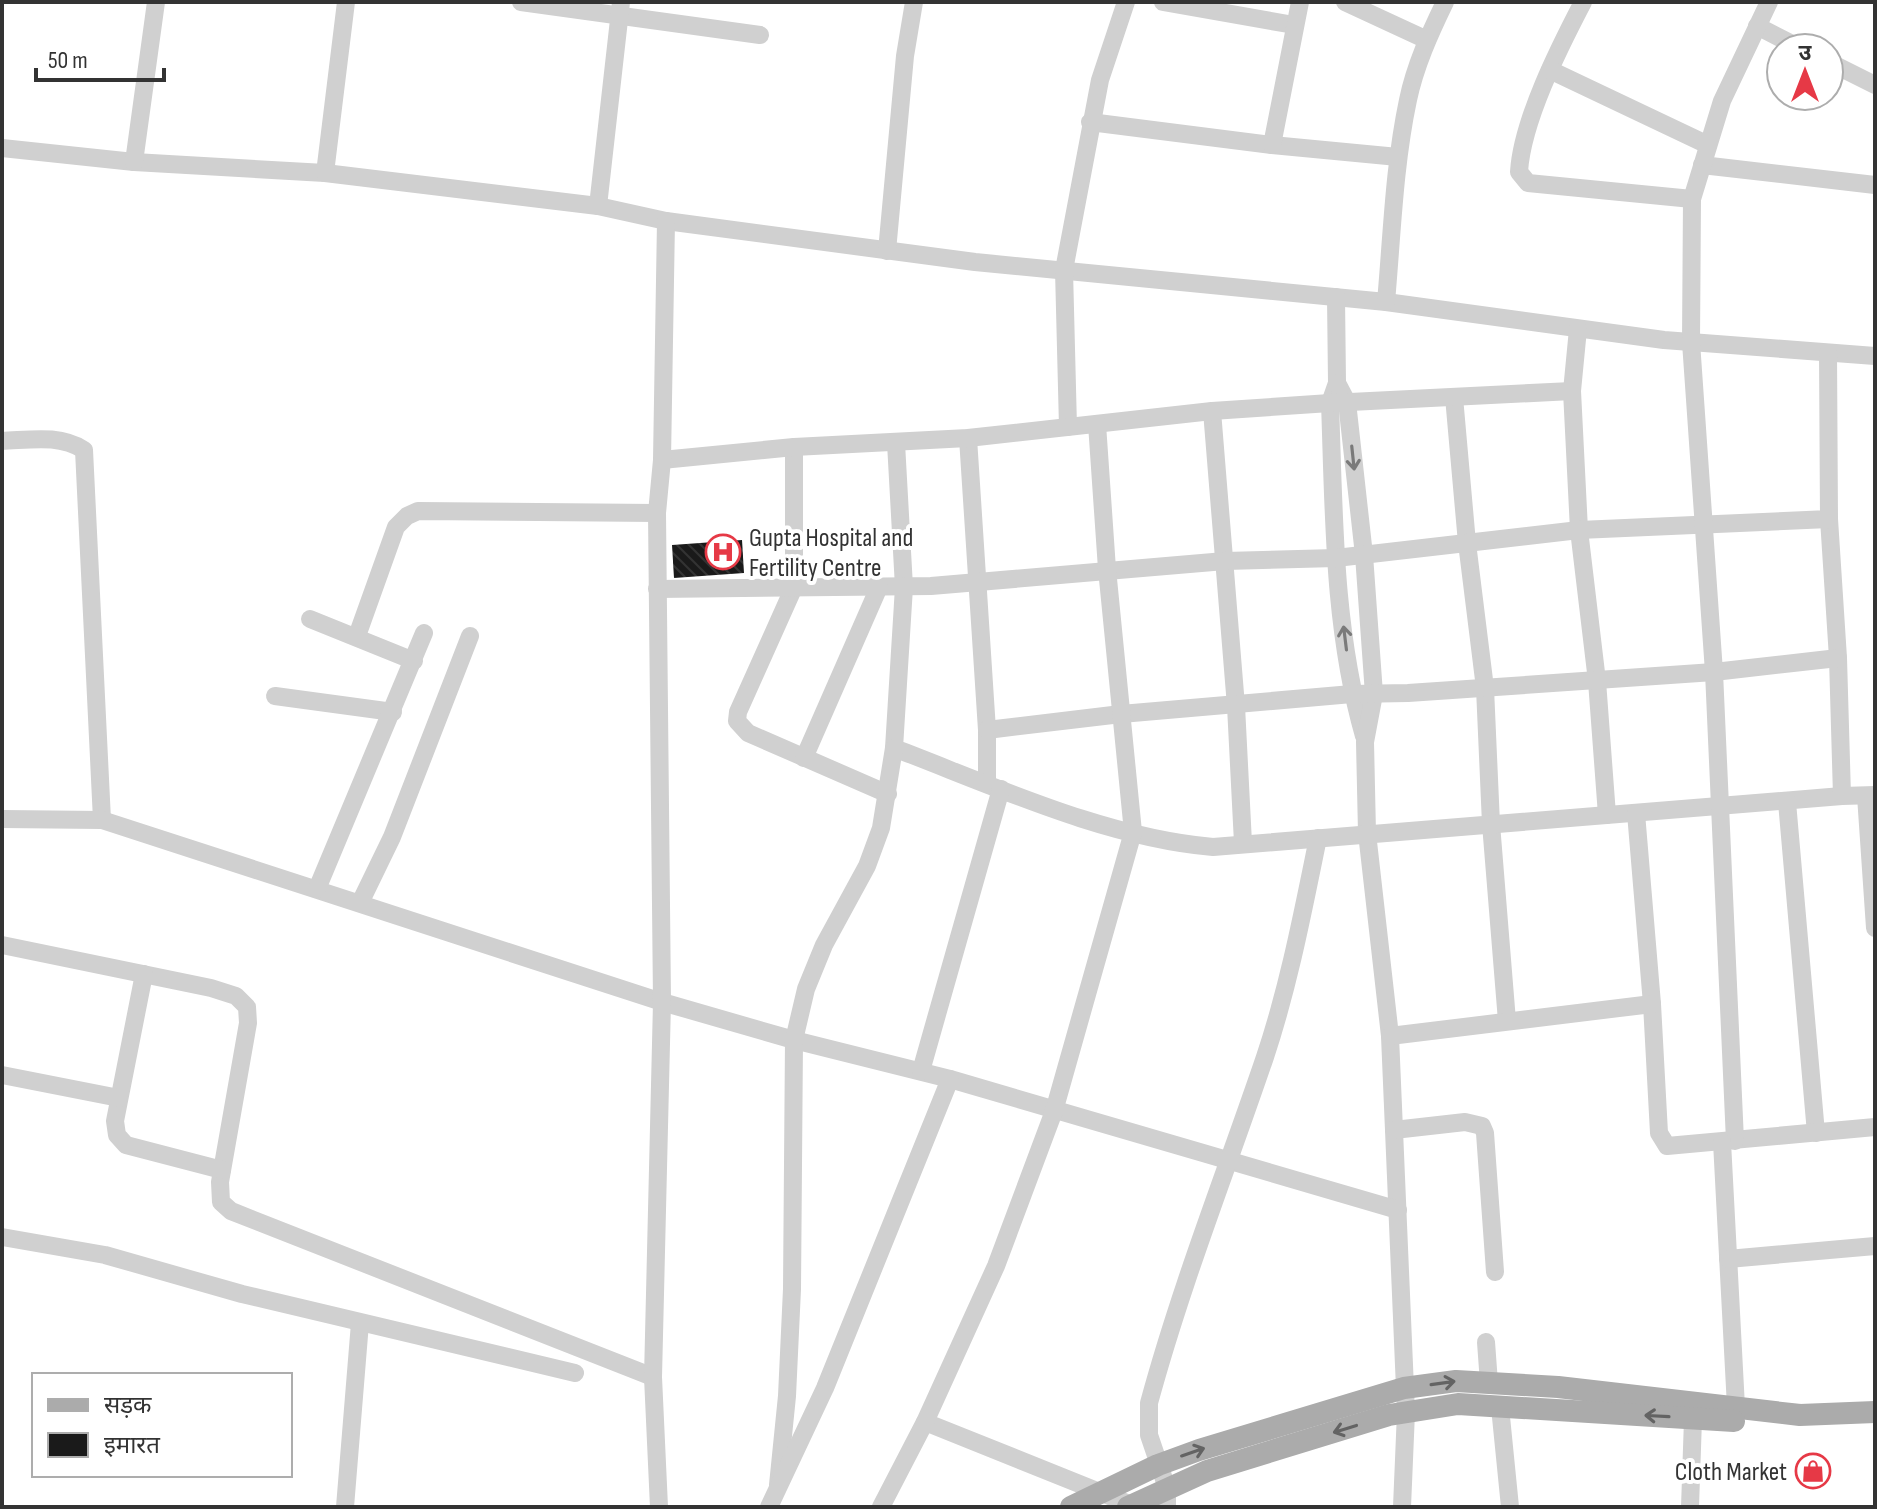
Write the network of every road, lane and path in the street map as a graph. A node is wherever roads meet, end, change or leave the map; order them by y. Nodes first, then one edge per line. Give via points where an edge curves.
1 (156, 2) edge
2 (346, 2) edge
3 (521, 2) edge
4 (914, 2) edge
5 (1126, 2) edge
6 (1163, 2) edge
7 (1300, 2) edge
8 (1345, 2) edge
9 (1445, 2) edge
10 (1583, 2) edge
11 (1769, 2) edge
12 (620, 9) edge
13 (1294, 25) junction
14 (1757, 26) junction
15 (1769, 32) edge
16 (760, 35) dead end
17 (1427, 40) junction
18 (1550, 70) junction
19 (1845, 70) edge
20 (1875, 85) edge
21 (1090, 122) junction
22 (1272, 145) junction
23 (1708, 145) junction
24 (2, 148) edge
25 (1398, 157) junction
26 (134, 162) junction
27 (1702, 165) junction
28 (325, 173) junction
29 (1875, 185) edge
30 (1692, 199) junction
31 (598, 206) junction
32 (666, 221) junction
33 (887, 251) junction
34 (1064, 270) junction
35 (1336, 297) junction
36 (1386, 302) junction
37 (1578, 329) junction
38 (1691, 342) junction
39 (1828, 353) junction
40 (1875, 356) edge
41 (1572, 391) junction
42 (1454, 397) junction
43 (1339, 402) junction
44 (1212, 411) junction
45 (1097, 424) junction
46 (1068, 427) junction
47 (968, 438) junction
48 (2, 441) edge
49 (896, 443) junction
50 (794, 447) junction
51 (662, 460) junction
52 (657, 513) junction
53 (1829, 519) junction
54 (1703, 524) junction
55 (1579, 530) junction
56 (1467, 543) junction
57 (1364, 555) junction
58 (1336, 558) junction
59 (1225, 561) junction
60 (1107, 569) junction
61 (976, 582) junction
62 (794, 587) junction
63 (879, 587) junction
64 (904, 587) junction
65 (657, 589) junction
66 (310, 619) dead end
67 (424, 633) dead end
68 (357, 636) junction
69 (470, 636) dead end
70 (1838, 658) junction
71 (414, 661) junction
72 (1714, 672) junction
73 (1597, 681) junction
74 (1485, 688) junction
75 (1352, 694) junction
76 (1374, 694) junction
77 (275, 696) dead end
78 (1236, 706) junction
79 (393, 712) junction
80 (1121, 714) junction
81 (987, 730) junction
82 (1365, 742) junction
83 (894, 748) junction
84 (804, 758) junction
85 (994, 786) junction
86 (888, 794) junction
87 (1870, 795) edge
88 (1842, 796) junction
89 (1787, 802) junction
90 (1720, 807) junction
91 (1636, 813) junction
92 (1607, 815) junction
93 (2, 819) edge
94 (102, 820) junction
95 (1491, 824) junction
96 (1133, 832) junction
97 (1367, 833) junction
98 (1318, 838) junction
99 (1243, 843) junction
100 (317, 889) junction
101 (360, 903) junction
102 (1875, 928) edge
103 (2, 945) edge
104 (144, 974) junction
105 (662, 1002) junction
106 (1652, 1004) junction
107 (1507, 1021) junction
108 (1390, 1036) junction
109 (794, 1040) junction
110 (921, 1071) junction
111 (2, 1075) edge
112 (950, 1079) junction
113 (119, 1098) junction
114 (1054, 1111) junction
115 (1875, 1127) edge
116 (1394, 1130) junction
117 (1816, 1133) junction
118 (1728, 1142) junction
119 (1227, 1159) junction
120 (222, 1170) junction
121 (1398, 1210) junction
122 (2, 1237) edge
123 (1875, 1246) edge
124 (1728, 1259) junction
125 (1495, 1272) dead end
126 (360, 1323) junction
127 (1486, 1342) dead end
128 (575, 1373) dead end
129 (653, 1377) junction
130 (1489, 1383) junction
131 (1404, 1388) junction
132 (1500, 1407) junction
133 (1736, 1407) junction
134 (1406, 1412) junction
135 (1875, 1412) edge
136 (1693, 1419) junction
137 (925, 1422) junction
138 (1875, 1426) edge
139 (1158, 1465) junction
140 (778, 1485) junction
141 (1102, 1492) junction
142 (1167, 1498) edge
143 (1130, 1506) edge
144 (345, 1507) edge
145 (659, 1507) edge
146 (769, 1507) edge
147 (881, 1507) edge
148 (1071, 1507) edge
149 (1402, 1507) edge
150 (1510, 1507) edge
151 (1690, 1507) edge

1 - 26 street
2 - 28 street
3 - 12 street
4 - 33 street
5 - 21 street
6 - 13 street
7 - 13 street
8 - 17 street
9 - 17 street
10 - 18 street
11 - 14 street
12 - 16 street
12 - 31 street
13 - 22 street
14 - 15 street
14 - 23 street
17 - 25 street via 1408,97
18 - 23 street
18 - 30 street via 1520,151 1519,172 1528,183
19 - 20 street
21 - 22 street
21 - 34 street
22 - 25 street
23 - 27 street
24 - 26 street
25 - 36 street
26 - 28 street
27 - 29 street
27 - 30 street
28 - 31 street
30 - 38 street
31 - 32 street
32 - 33 street
32 - 51 street
33 - 34 street
34 - 35 street
34 - 46 street
35 - 36 street
35 - 43 street
36 - 37 street
37 - 38 street
37 - 41 street
38 - 39 street
38 - 54 street
39 - 40 street
39 - 53 street
41 - 42 street
41 - 55 street
42 - 43 street
42 - 56 street
43 - 44 street
43 -> 57 street
43 - 58 street
44 - 45 street
44 - 59 street
45 - 46 street
45 - 60 street
46 - 47 street
47 - 49 street
47 - 61 street
48 - 94 street via 54,439 84,450
49 - 50 street
49 - 64 street
50 - 51 street
50 - 62 street
51 - 52 street
52 - 65 street
52 - 68 street via 418,511 396,527
53 - 54 street
53 - 70 street
54 - 55 street
54 - 72 street
55 - 56 street
55 - 73 street
56 - 57 street
56 - 74 street
57 - 58 street
57 - 76 street
58 - 59 street
75 -> 58 street
59 - 60 street
59 - 78 street
60 - 61 street
60 - 80 street
61 - 64 street
61 - 81 street
62 - 63 street
62 - 65 street
62 - 84 street via 737,721 748,733
63 - 64 street
63 - 84 street
64 - 83 street
65 - 105 street
66 - 68 street
67 - 71 street
68 - 71 street
69 - 101 street via 392,837
70 - 72 street
70 - 88 street
71 - 79 street
72 - 73 street
72 - 90 street
73 - 74 street
73 - 92 street
74 - 76 street
74 - 95 street
75 - 76 street
75 - 78 street
75 - 82 street
76 - 82 street
77 - 79 street
78 - 80 street
78 - 99 street
79 - 100 street
80 - 81 street
80 - 96 street
81 - 85 street
82 - 97 street
83 - 85 street
83 - 86 street
84 - 86 street
85 - 96 street
85 - 110 street
86 - 109 street via 867,866 806,989
87 - 88 street
87 - 102 street
88 - 89 street
89 - 90 street
89 - 117 street
90 - 91 street
90 - 118 street
91 - 92 street
91 - 106 street
92 - 95 street
93 - 94 street
94 - 100 street
95 - 97 street
95 - 107 street
96 - 99 street via 1182,844
96 - 114 street
97 - 98 street
97 - 108 street
98 - 99 street
98 - 119 street via 1291,967
100 - 101 street
101 - 105 street
103 - 104 street
104 - 113 street
104 - 120 street via 236,996 247,1007
105 - 109 street
105 - 129 street
106 - 107 street
106 - 118 street via 1659,1133 1667,1146
107 - 108 street
108 - 116 street
109 - 110 street
109 - 140 street via 792,1289
110 - 112 street
111 - 113 street
112 - 114 street
112 - 140 street via 825,1388
113 - 120 street via 117,1135 126,1145
114 - 119 street
114 - 137 street via 996,1266
115 - 117 street
116 - 121 street
116 - 125 street via 1465,1122 1482,1126
117 - 118 street
118 - 124 street
119 - 121 street
119 - 139 street via 1149,1403 1149,1435
120 - 129 street via 221,1202 231,1211
121 - 131 street
122 - 126 street via 105,1255
123 - 124 street
124 - 133 street
126 - 128 street
126 - 144 street
127 - 130 street
129 - 145 street
131 -> 130 main road
130 - 133 main road
131 - 134 street
139 -> 131 main road
132 - 134 main road via 1458,1404
136 -> 132 main road
132 - 150 street
133 - 135 main road via 1800,1415
134 -> 142 main road via 1207,1471
134 - 149 street
136 - 138 main road
136 - 151 street
137 - 141 street
137 - 147 street
139 - 141 main road
139 - 142 street
140 - 146 street
141 - 143 street
141 - 148 main road
142 - 143 main road

